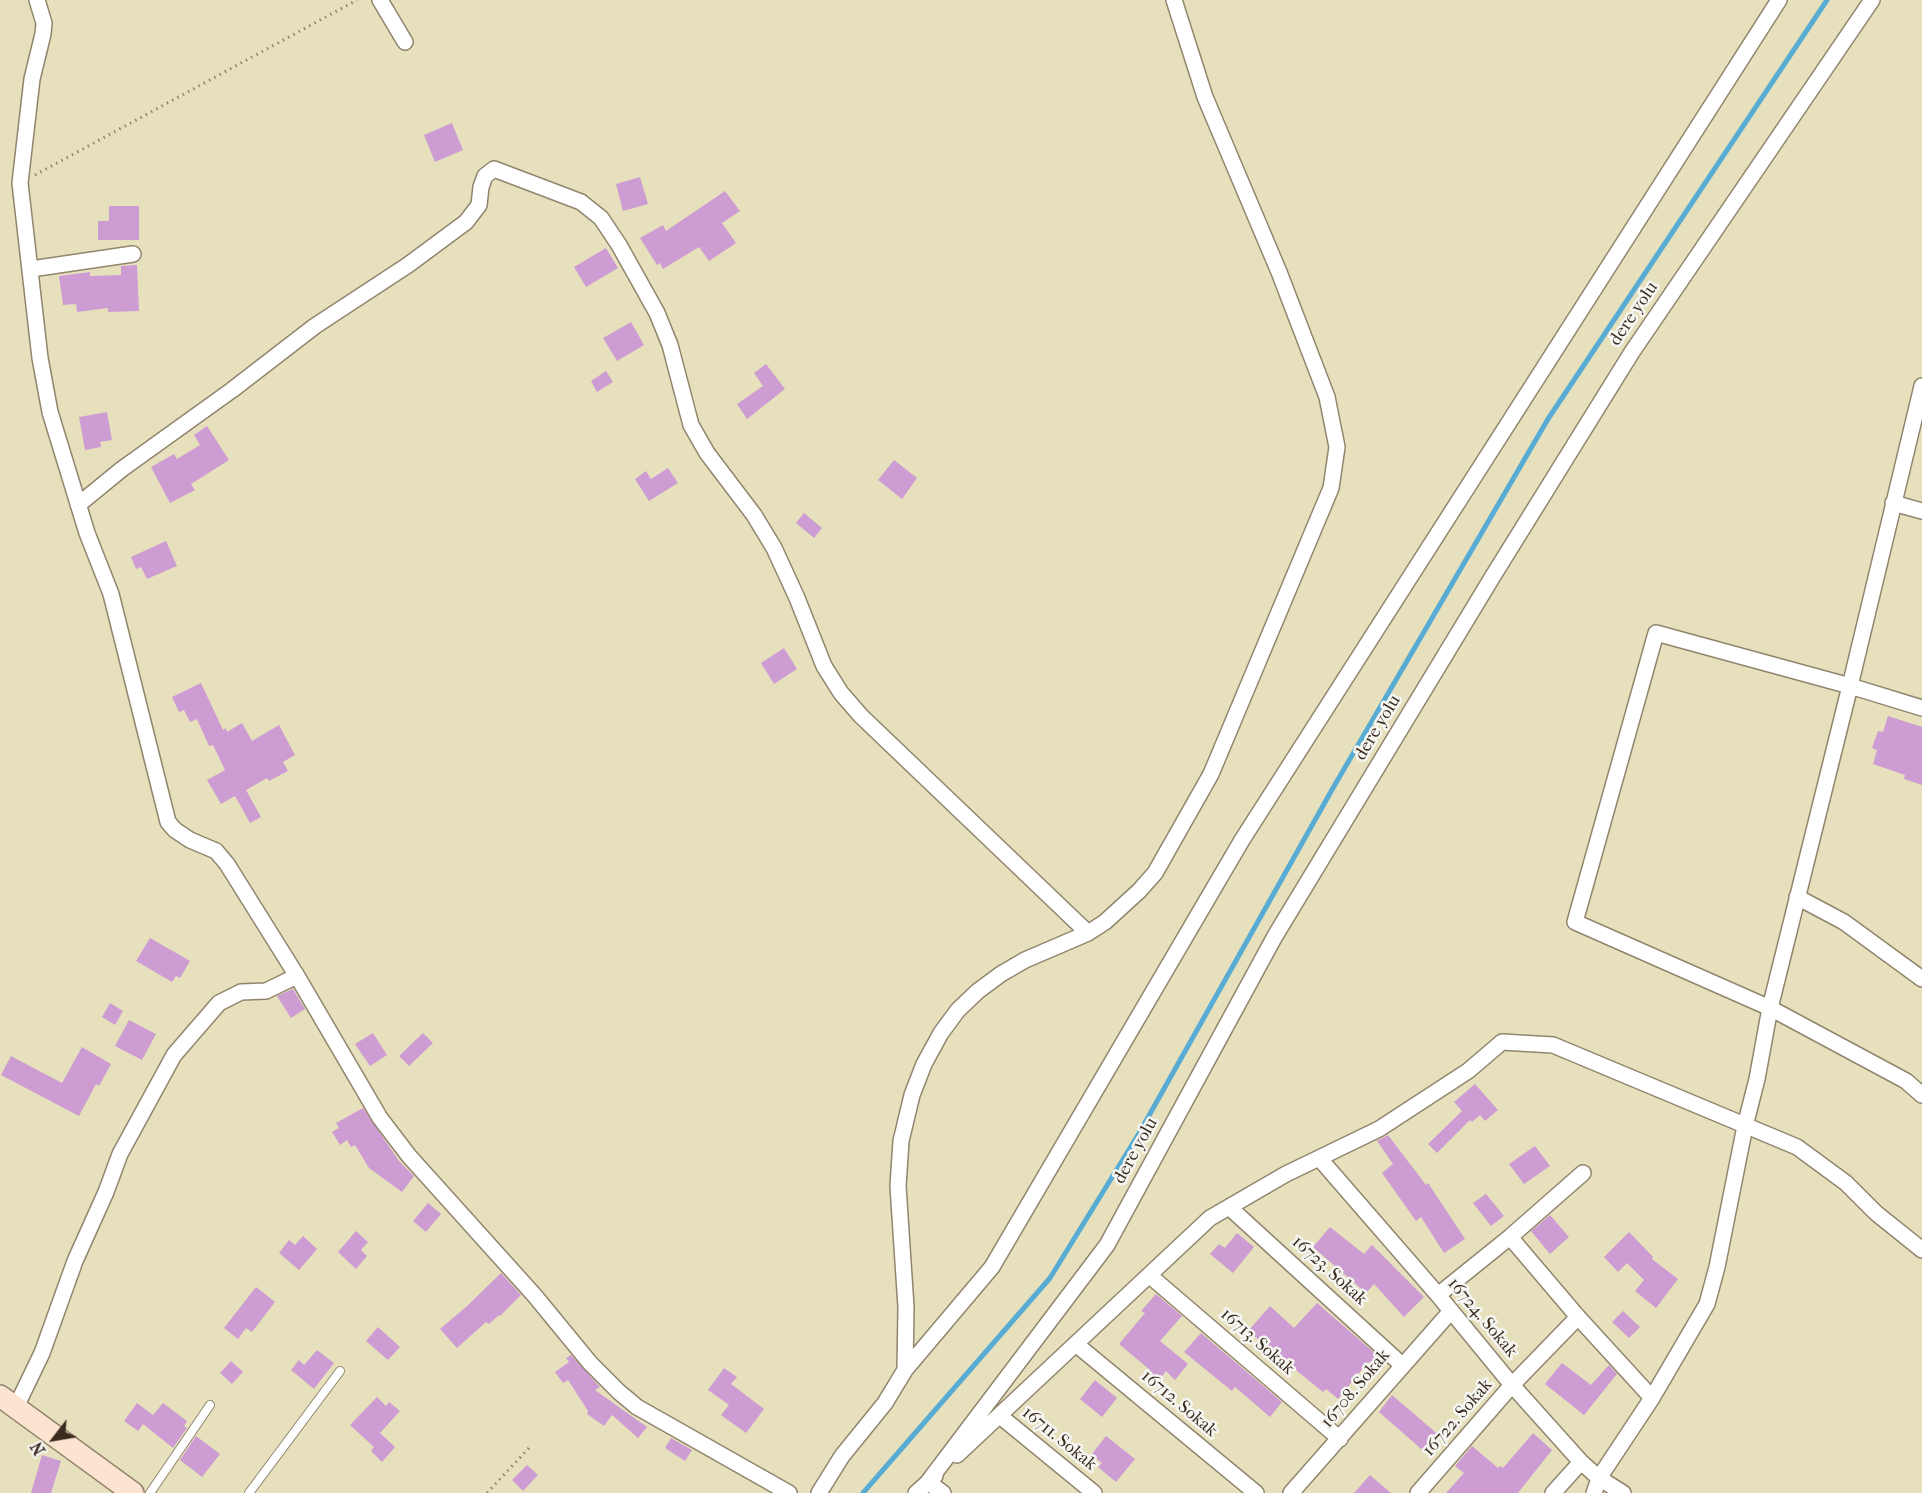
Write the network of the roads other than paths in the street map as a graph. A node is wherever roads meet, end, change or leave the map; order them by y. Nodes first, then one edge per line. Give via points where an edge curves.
1 (37, 0) edge
2 (380, 0) edge
3 (1174, 0) edge
4 (1779, 0) edge
5 (1872, 0) edge
6 (405, 42) dead end
7 (133, 254) dead end
8 (31, 268) junction
9 (1922, 386) edge
10 (1893, 503) junction
11 (78, 505) junction
12 (1922, 511) edge
13 (1850, 686) junction
14 (1922, 708) edge
15 (1797, 897) junction
16 (1088, 933) junction
17 (297, 976) junction
18 (1922, 979) edge
19 (1770, 1008) junction
20 (1922, 1095) edge
21 (1744, 1126) junction
22 (1320, 1159) junction
23 (1583, 1173) dead end
24 (1229, 1207) junction
25 (1510, 1237) junction
26 (1922, 1250) edge
27 (1149, 1275) junction
28 (1438, 1295) junction
29 (1451, 1311) junction
30 (1578, 1317) junction
31 (1077, 1345) junction
32 (1402, 1365) junction
33 (905, 1370) junction
34 (340, 1371) dead end
35 (1512, 1385) junction
36 (1652, 1398) junction
37 (8, 1401) edge
38 (210, 1405) dead end
39 (1000, 1416) junction
40 (1340, 1439) junction
41 (1581, 1462) junction
42 (928, 1482) junction
43 (1596, 1486) edge
44 (133, 1493) edge
45 (150, 1493) edge
46 (249, 1493) edge
47 (789, 1493) edge
48 (819, 1493) edge
49 (916, 1493) edge
50 (943, 1493) edge
51 (1094, 1493) edge
52 (1256, 1493) edge
53 (1291, 1493) edge
54 (1418, 1493) edge
55 (1553, 1493) edge
56 (1623, 1493) edge

1 - 8 street via 44,22 43,34 33,79 20,183
2 - 6 street
3 - 16 street via 1205,97 1327,397 1337,447 1335,469 1327,497 1211,774 1155,873 1120,909
4 - 33 street via 1242,840 992,1267
5 - 42 street, dere yolu via 1632,352 1493,576 1275,936 1107,1245
7 - 8 street
8 - 11 street via 50,412
9 - 10 street
10 - 12 street
10 - 13 street
11 - 16 street via 315,326 466,222 479,205 485,176 494,169 581,202 601,218 657,313 670,345 691,425 774,548 824,666 841,693
11 - 17 street via 111,594 168,822 190,840 216,851 227,864
13 - 14 street
13 - 15 street
13 - 19 street via 1656,633 1575,922
15 - 18 street via 1844,922
15 - 19 street
16 - 33 street via 1025,960 978,991 958,1010 924,1064 901,1141 898,1186 906,1307
17 - 37 street via 266,991 241,992 219,1003 174,1055 120,1154 42,1353
17 - 47 street via 380,1118 409,1156 611,1385 637,1407
19 - 20 street via 1906,1081
19 - 21 street
21 - 22 street via 1553,1045 1502,1042 1420,1103
21 - 26 street via 1797,1146
21 - 36 street via 1707,1304
22 - 24 street
22 - 28 street, 16724. Sokak
23 - 25 street
24 - 27 street via 1210,1218
24 - 32 street, 16723. Sokak
25 - 28 street
25 - 30 street
27 - 31 street
27 - 40 street, 16713. Sokak
28 - 29 street, 16724. Sokak
29 - 32 street, 16708. Sokak
29 - 35 street, 16724. Sokak
30 - 35 street, 16722. Sokak
30 - 36 street
31 - 39 street
31 - 52 street, 16712. Sokak
32 - 40 street, 16708. Sokak
33 - 48 street
34 - 46 lane
35 - 41 street, 16724. Sokak
35 - 54 street, 16722. Sokak
36 - 43 street
37 - 44 main road
38 - 45 lane
39 - 42 street
39 - 51 street, 16711. Sokak
40 - 53 street, 16708. Sokak
41 - 43 street, 16724. Sokak
41 - 55 street
42 - 49 street
42 - 50 street
43 - 56 street, 16724. Sokak

